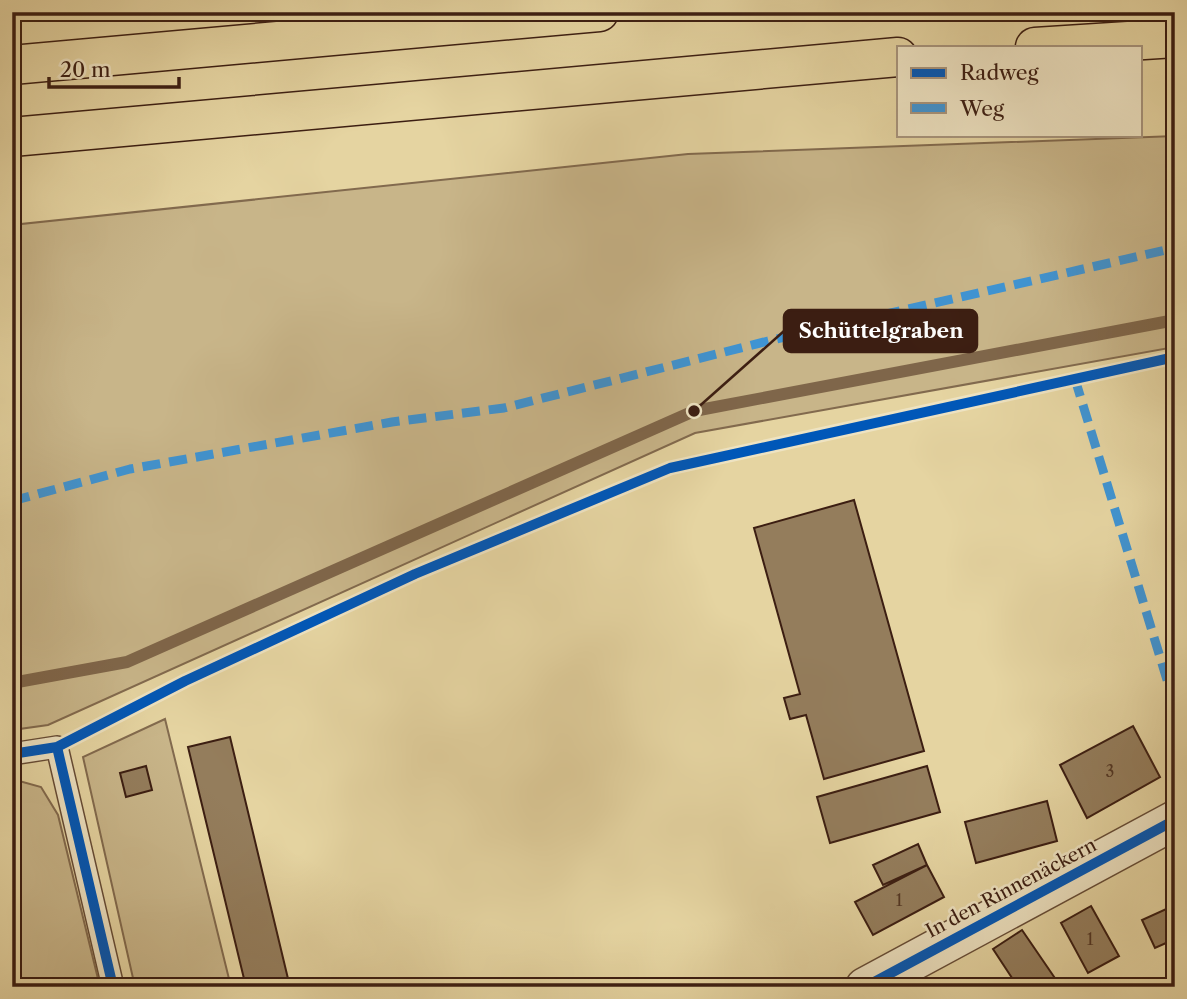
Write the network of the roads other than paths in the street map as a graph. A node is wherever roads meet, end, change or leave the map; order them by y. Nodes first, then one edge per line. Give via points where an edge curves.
1 (599, 12) edge
2 (1175, 38) edge
3 (1051, 46) edge
4 (897, 57) edge
5 (12, 65) edge
6 (12, 137) edge
7 (12, 754) edge
8 (1175, 820) edge
9 (113, 987) edge
10 (865, 987) edge

1 - 5 highway
2 - 3 highway
4 - 6 highway
7 - 9 lane via 57,747
8 - 10 street, In den Rinnenäckern

